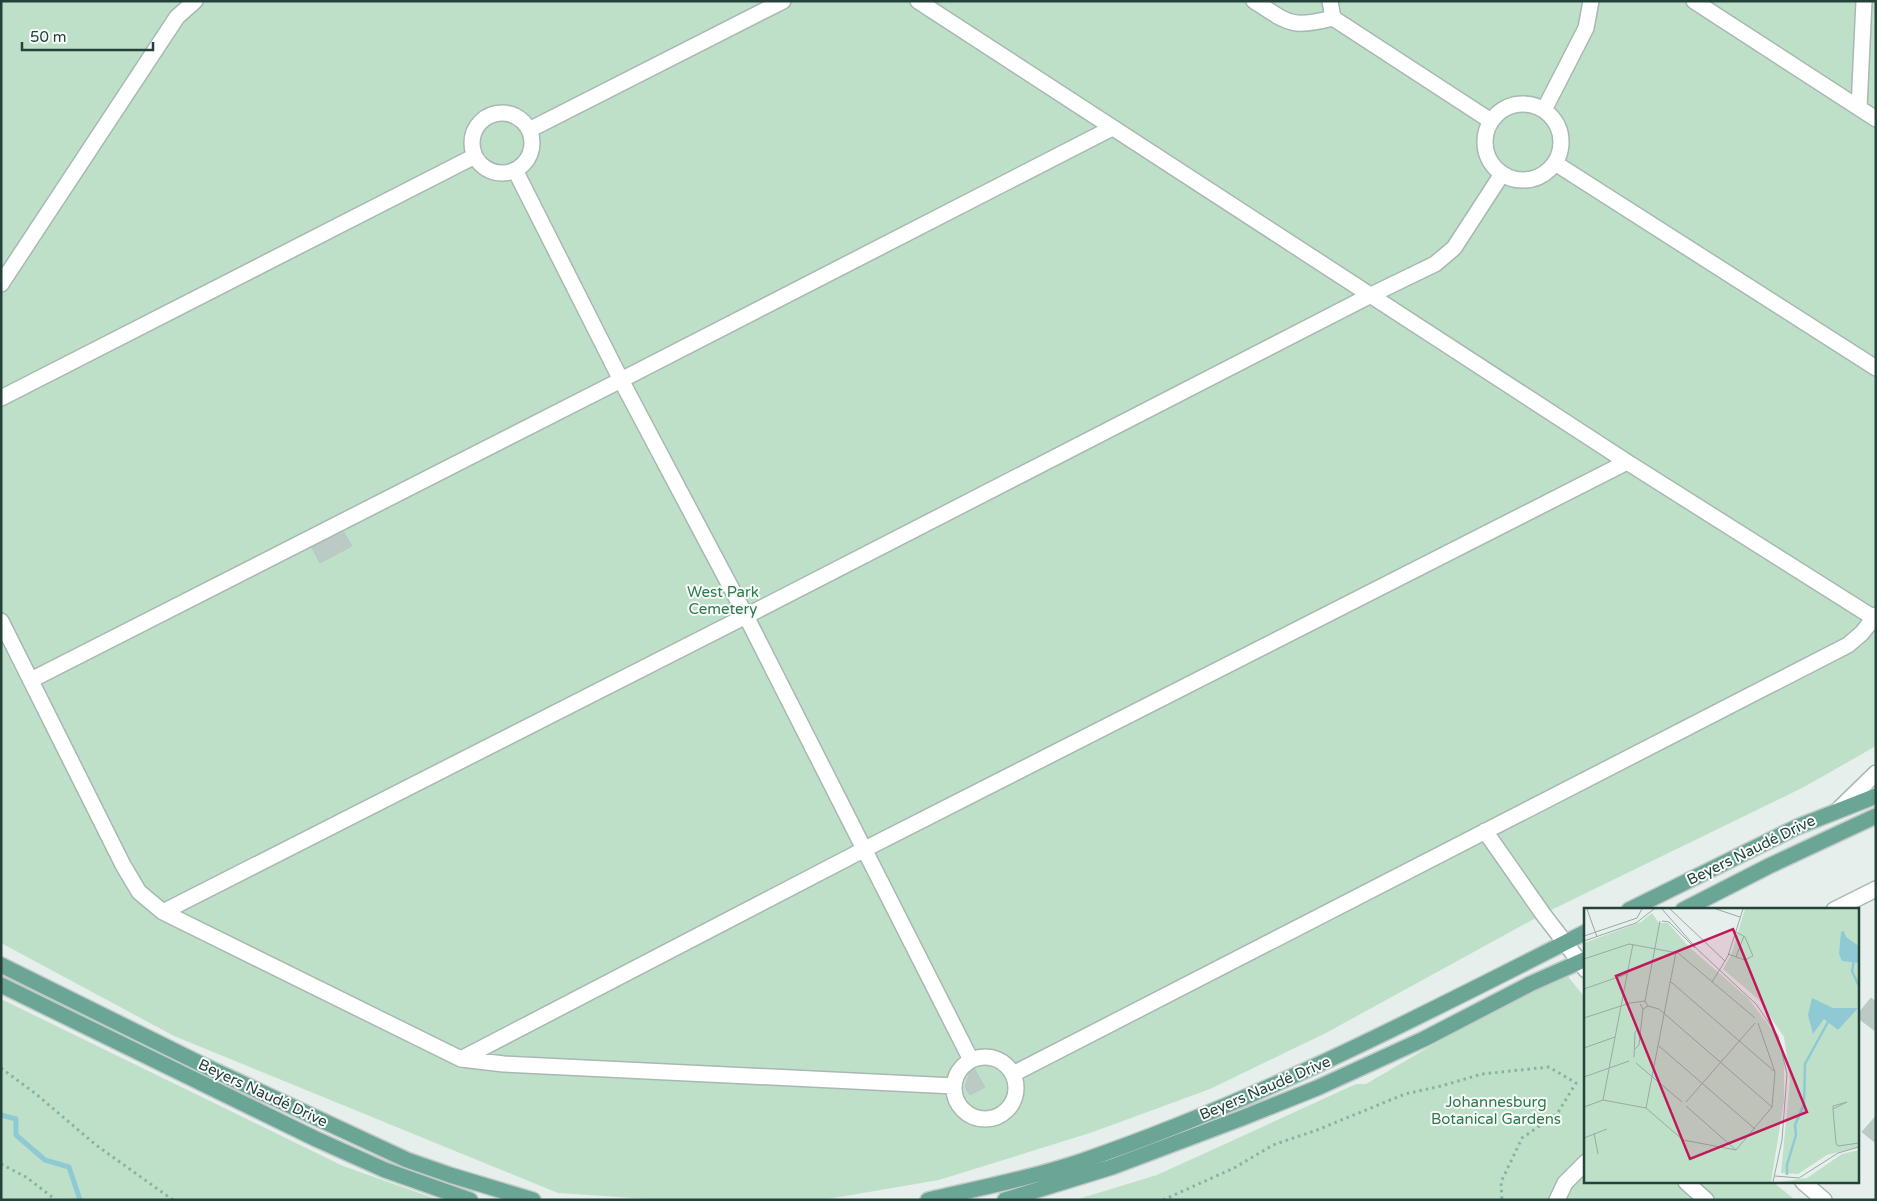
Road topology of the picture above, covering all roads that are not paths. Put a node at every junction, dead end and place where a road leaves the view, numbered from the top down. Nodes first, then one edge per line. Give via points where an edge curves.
1 (195, 1) edge
2 (783, 1) edge
3 (918, 1) edge
4 (1254, 1) edge
5 (1330, 1) edge
6 (1591, 1) edge
7 (1694, 1) edge
8 (1864, 1) edge
9 (1333, 18) junction
10 (1858, 108) junction
11 (1544, 110) junction
12 (1876, 119) edge
13 (1492, 121) junction
14 (1112, 128) junction
15 (529, 130) junction
16 (475, 156) junction
17 (1555, 163) junction
18 (515, 170) junction
19 (1502, 174) junction
20 (1, 284) edge
21 (1371, 295) junction
22 (1876, 368) edge
23 (621, 380) junction
24 (1, 398) edge
25 (1627, 462) junction
26 (746, 616) junction
27 (1875, 616) edge
28 (1, 620) edge
29 (31, 680) junction
30 (1876, 773) edge
31 (1876, 796) edge
32 (1838, 810) junction
33 (1876, 816) edge
34 (1485, 831) junction
35 (865, 849) junction
36 (1876, 889) edge
37 (1633, 908) edge
38 (1687, 908) edge
39 (1838, 908) edge
40 (162, 912) junction
41 (1584, 933) edge
42 (1564, 943) junction
43 (1584, 964) edge
44 (1, 965) edge
45 (1, 985) edge
46 (461, 1059) junction
47 (971, 1060) junction
48 (1014, 1074) junction
49 (954, 1086) junction
50 (1584, 1164) edge
51 (1688, 1184) edge
52 (1805, 1184) edge
53 (470, 1200) edge
54 (533, 1200) edge
55 (928, 1200) edge
56 (1005, 1200) edge
57 (1557, 1200) edge
58 (1706, 1200) edge
59 (1824, 1200) edge

1 - 20 street via 177,17
2 - 15 street
3 - 14 street
4 - 9 street via 1293,24
5 - 9 street
6 - 11 street via 1586,28
7 - 10 street
8 - 10 street
9 - 13 street
10 - 12 street
11 - 13 street via 1516,104 1498,113
11 - 17 street via 1558,125 1561,134 1560,154
13 - 19 street via 1487,130 1486,150 1494,168
14 - 21 street
14 - 23 street
15 - 16 street via 512,114 489,116 482,120 474,134
15 - 18 street via 530,152 527,160
16 - 18 street via 492,172
16 - 24 street
17 - 19 street via 1540,177 1531,180 1521,181
17 - 22 street
18 - 23 street
19 - 21 street via 1454,248 1435,264
21 - 25 street
21 - 26 street
23 - 26 street
23 - 29 street
25 - 27 street
25 - 35 street
26 - 35 street
26 - 40 street
27 - 34 street via 1862,634 1848,645
28 - 29 street
29 - 40 street via 123,865 139,892
30 - 32 street
31 - 32 main road, Beyers Naudé Drive
32 - 37 main road, Beyers Naudé Drive via 1790,830
33 - 38 main road, Beyers Naudé Drive
34 - 42 street
34 - 48 street
35 - 46 street
35 - 47 street
36 - 39 street
40 - 46 street
41 - 42 main road, Beyers Naudé Drive
42 - 43 street
42 - 55 main road, Beyers Naudé Drive via 1361,1046 1204,1114 1064,1167
43 - 56 main road, Beyers Naudé Drive via 1530,984 1416,1043 1317,1088 1112,1167
44 - 54 main road, Beyers Naudé Drive via 207,1067 407,1160
45 - 53 main road, Beyers Naudé Drive via 316,1139 385,1170
46 - 49 street via 504,1064
47 - 48 street via 995,1058
47 - 49 street via 959,1071
48 - 49 street via 1015,1098 1006,1112 991,1119 975,1118 962,1109 954,1094
50 - 57 street via 1566,1183
51 - 58 street
52 - 59 street

